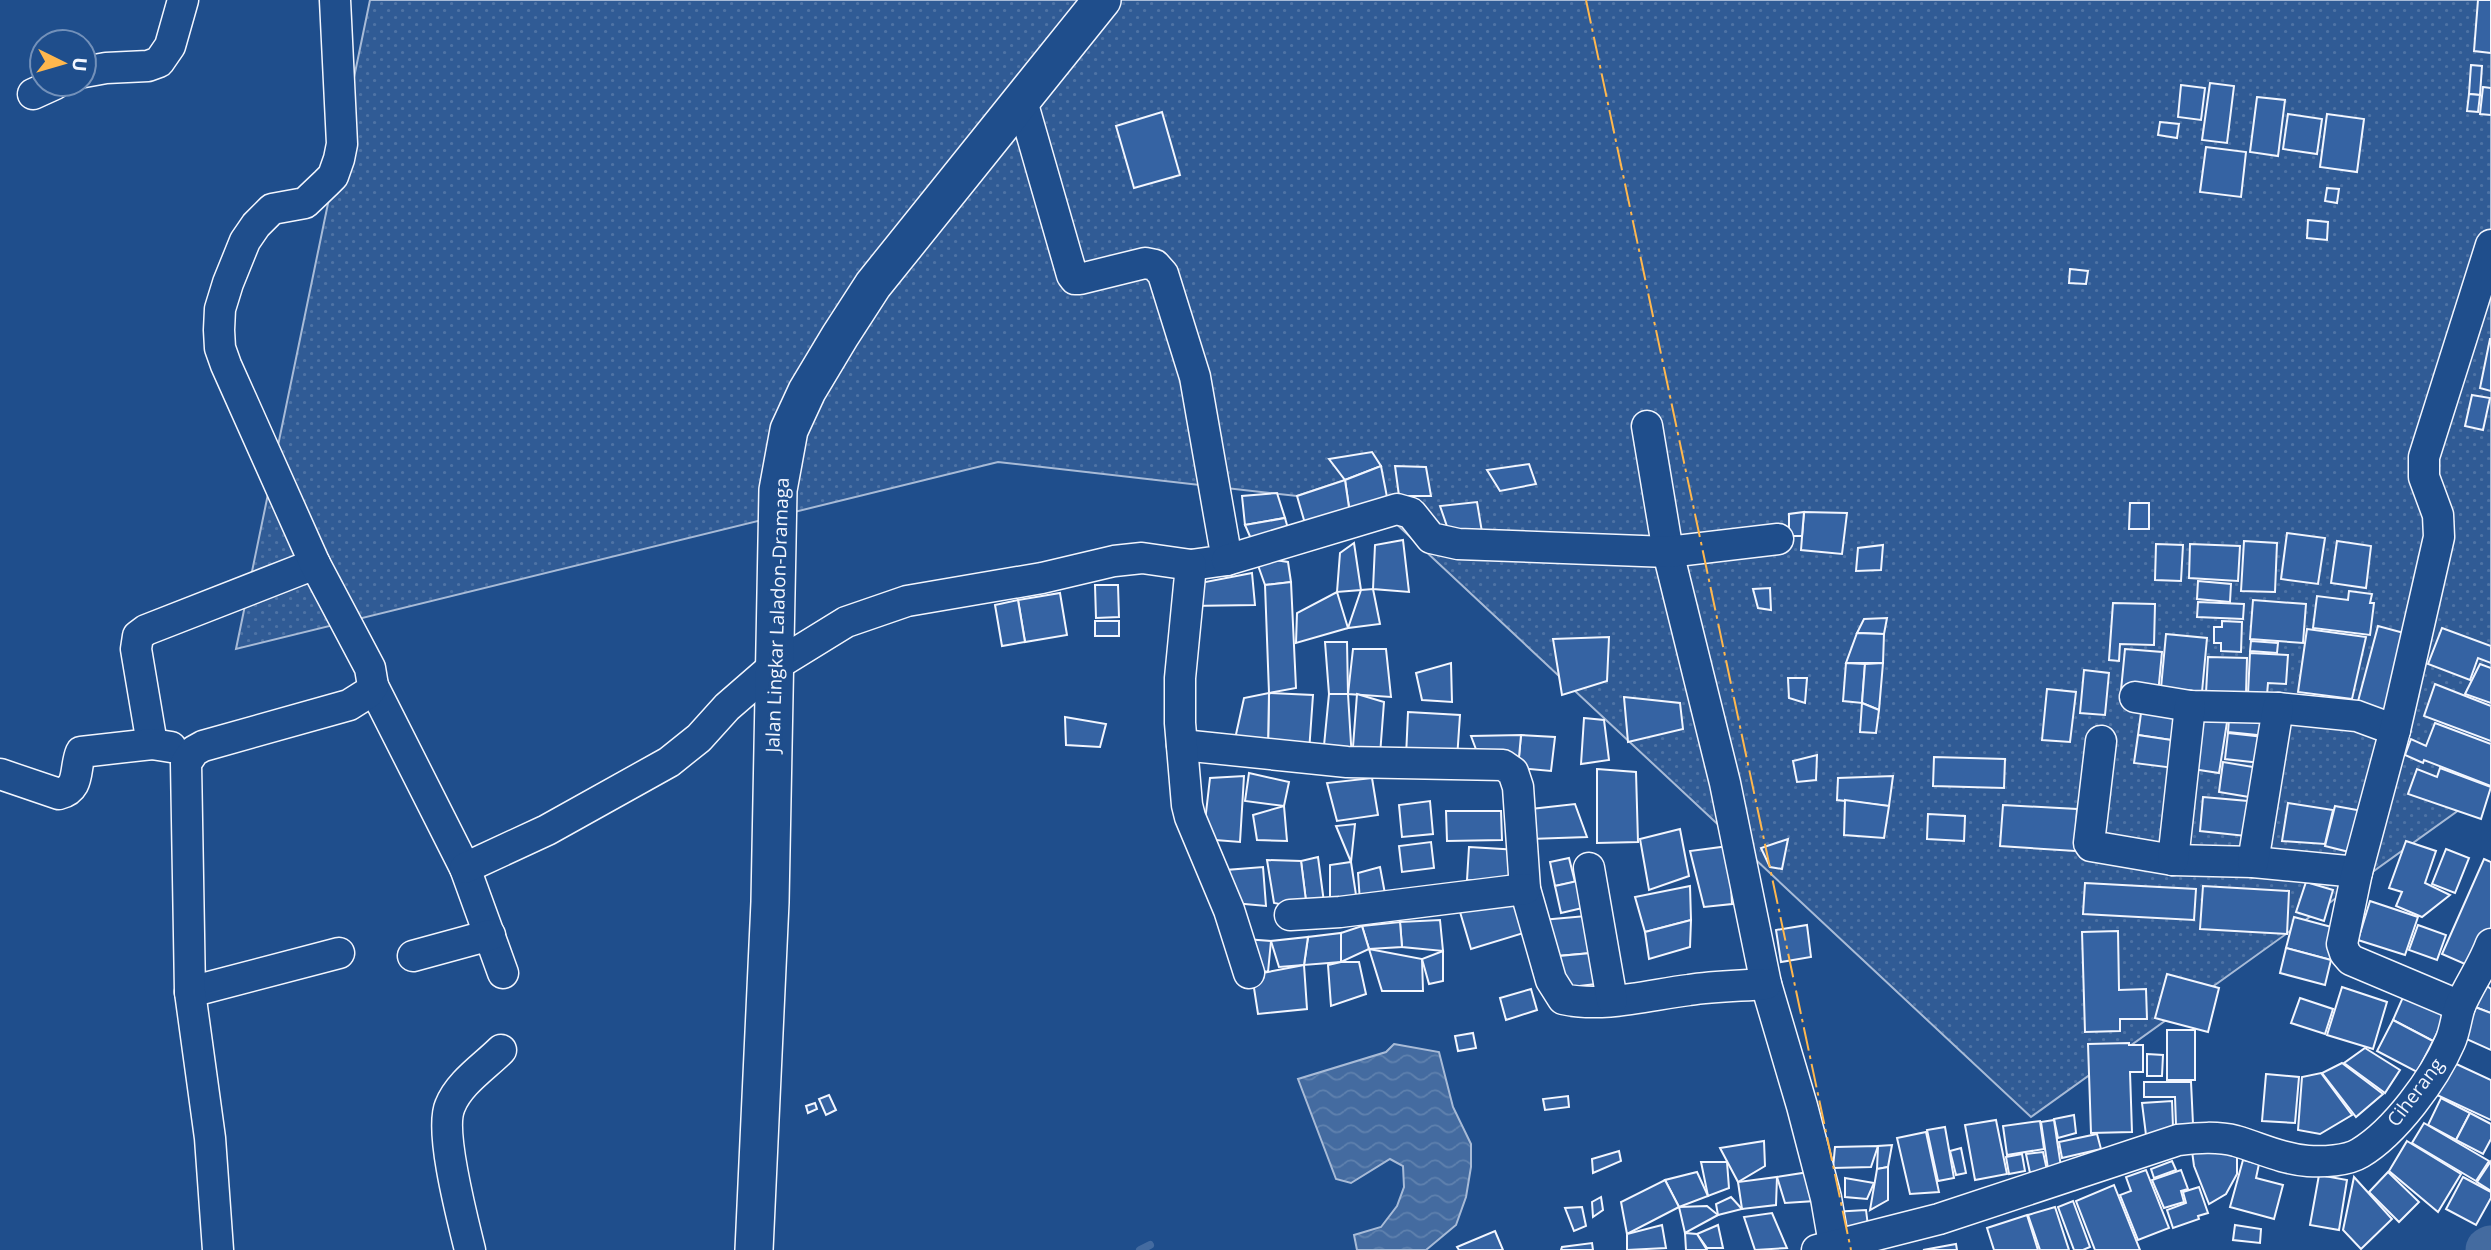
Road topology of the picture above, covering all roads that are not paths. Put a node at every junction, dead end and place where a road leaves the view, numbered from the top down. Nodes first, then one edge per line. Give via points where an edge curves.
1 (183, 0) edge
2 (335, 0) edge
3 (1102, 0) edge
4 (98, 69) edge
5 (1022, 101) junction
6 (2491, 245) edge
7 (1647, 426) dead end
8 (1778, 539) dead end
9 (1668, 552) junction
10 (1227, 560) junction
11 (315, 564) junction
12 (1191, 565) junction
13 (773, 667) junction
14 (373, 686) junction
15 (2135, 697) dead end
16 (2190, 706) junction
17 (2278, 708) junction
18 (2395, 730) junction
19 (2101, 741) dead end
20 (152, 744) junction
21 (1182, 745) junction
22 (194, 751) junction
23 (0, 774) edge
24 (2173, 860) junction
25 (2253, 862) junction
26 (465, 868) junction
27 (1589, 868) dead end
28 (2357, 872) junction
29 (1524, 889) junction
30 (1290, 915) dead end
31 (489, 935) junction
32 (2491, 944) edge
33 (339, 953) dead end
34 (413, 956) dead end
35 (503, 973) dead end
36 (1249, 973) dead end
37 (1766, 984) junction
38 (190, 992) junction
39 (1612, 1000) junction
40 (2460, 1006) junction
41 (500, 1049) dead end
42 (1881, 1241) edge
43 (1825, 1247) edge
44 (212, 1250) edge
45 (470, 1250) edge
46 (754, 1250) edge

1 - 4 street via 170,46 159,62
2 - 11 street via 339,159 333,176 305,203 272,209 256,225 228,283 219,330 226,365
3 - 5 main road, Jalan Lingkar Laladon-Dramaga
5 - 10 street via 1075,279 1144,263 1155,265 1163,274 1195,377
5 - 13 main road, Jalan Lingkar Laladon-Dramaga via 873,285 813,380 789,430 779,490
6 - 18 street via 2424,457 2424,477 2438,515 2438,537
7 - 9 street
8 - 9 street
9 - 10 street via 1448,543 1431,538 1411,513 1397,509
9 - 37 street via 1725,783
10 - 12 street
11 - 14 street via 370,668
11 - 20 street via 138,636 136,649
12 - 13 street via 1156,558 1129,559 907,601 846,622
12 - 21 street via 1180,678
13 - 26 street via 669,762 547,830
13 - 46 main road, Jalan Lingkar Laladon-Dramaga via 770,902
14 - 22 street via 349,705 217,740
14 - 26 street
15 - 16 street
16 - 17 street
16 - 24 street
17 - 18 street via 2357,716
17 - 25 street
18 - 28 street
19 - 24 street via 2089,844
20 - 22 street
20 - 23 street via 81,752 76,780 68,792 59,794
21 - 29 street via 1334,761 1509,768 1518,787
21 - 36 street via 1190,817 1230,910
22 - 38 street via 185,770
24 - 25 street
25 - 28 street
26 - 31 street
27 - 39 street
28 - 40 street via 2343,935 2345,953 2359,964
29 - 30 street
29 - 39 street via 1556,991 1572,1001
31 - 34 street
31 - 35 street
32 - 40 street, Ciherang
33 - 38 street
37 - 39 street
37 - 43 street via 1826,1198
38 - 44 street via 210,1138
40 - 42 street, Ciherang via 2451,1040 2425,1085 2394,1124 2359,1154 2306,1161 2234,1141 2178,1140
41 - 45 street via 459,1089 447,1118
42 - 43 street

